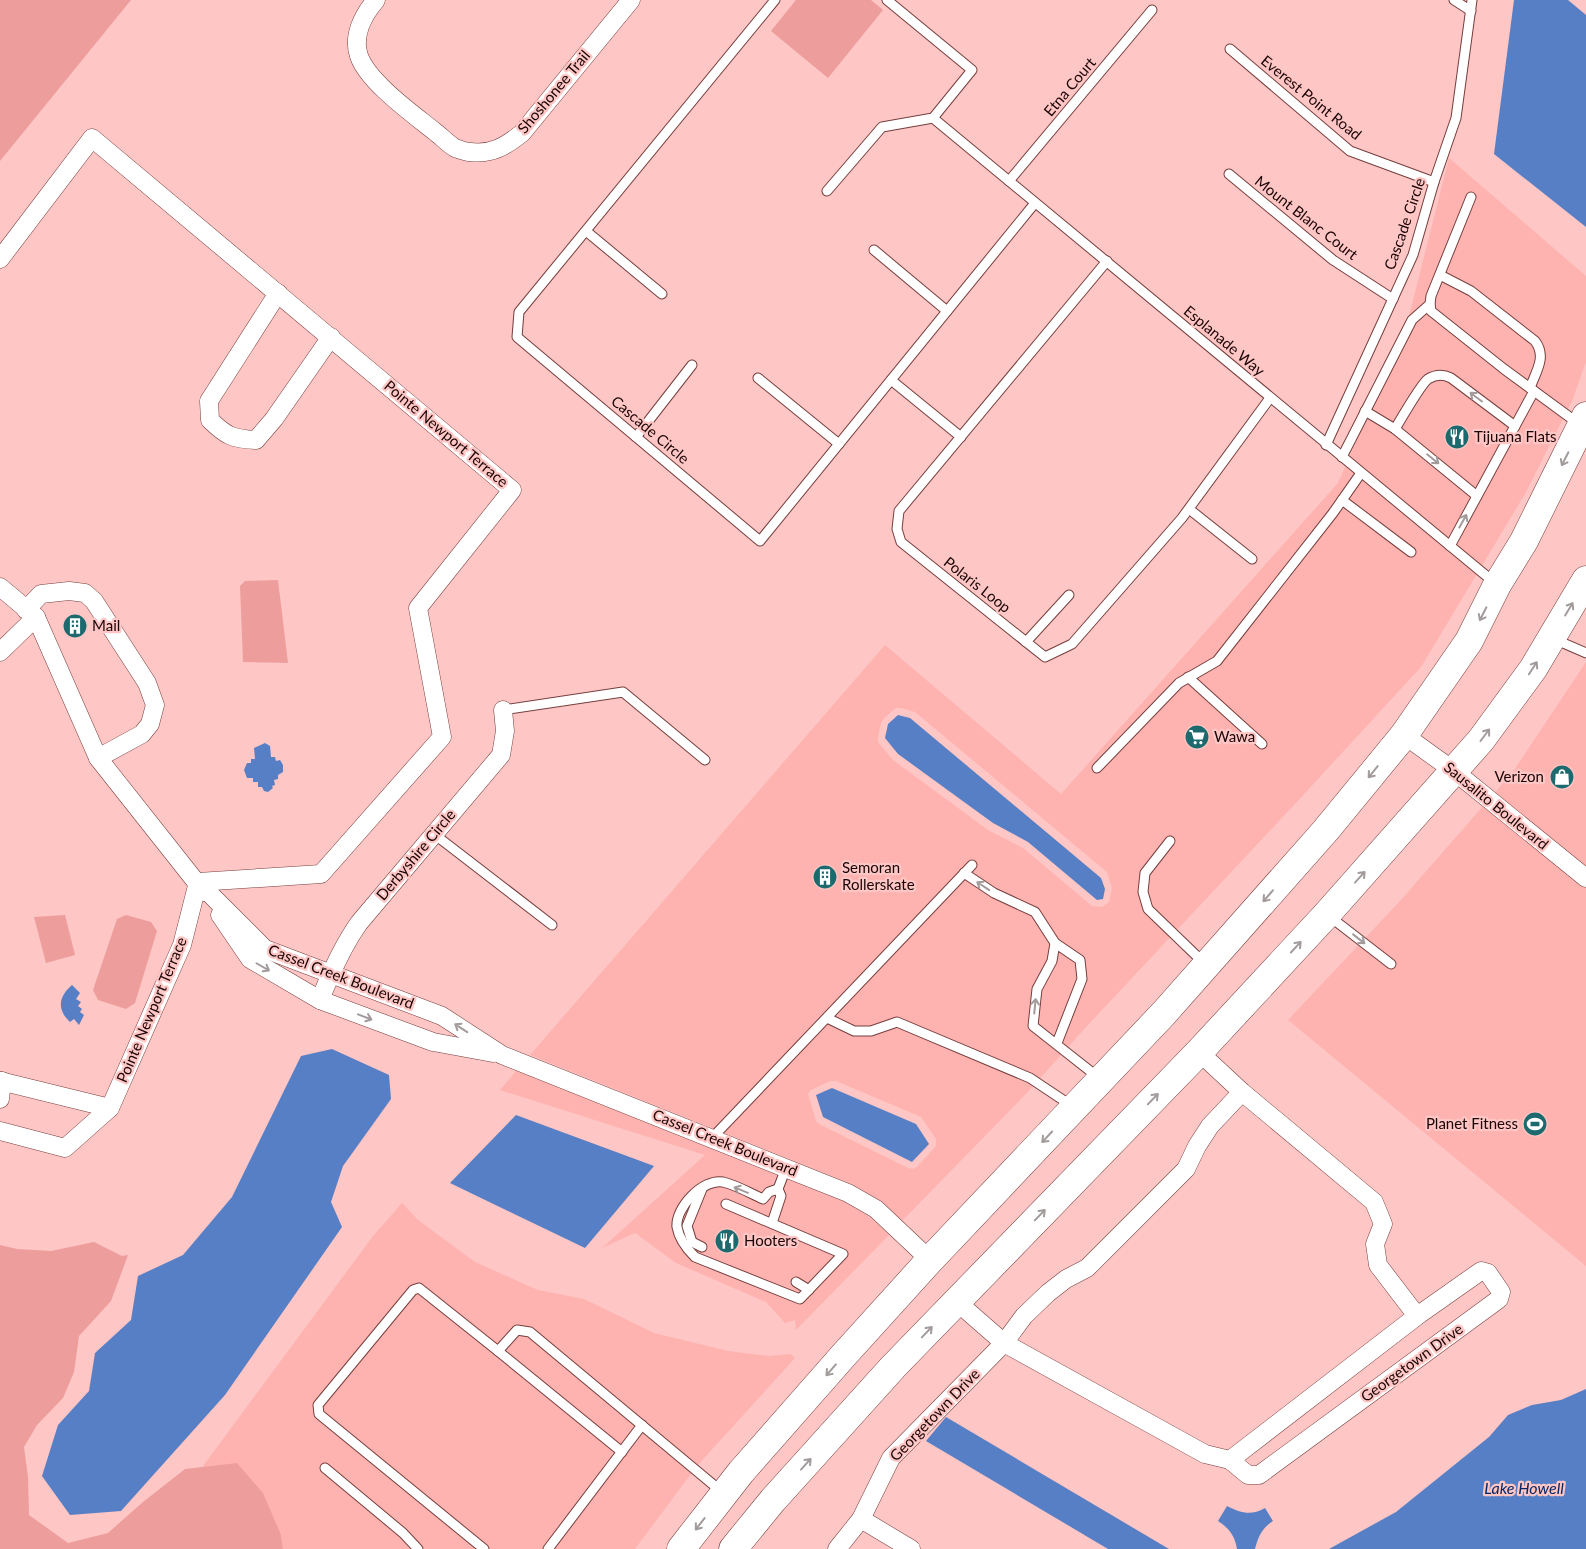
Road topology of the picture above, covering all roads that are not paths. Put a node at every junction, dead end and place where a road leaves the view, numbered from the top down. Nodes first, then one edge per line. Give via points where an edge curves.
1 (376, 0) edge
2 (631, 0) edge
3 (775, 0) edge
4 (888, 0) edge
5 (1454, 0) edge
6 (1472, 0) edge
7 (1152, 10) dead end
8 (1471, 11) junction
9 (1230, 50) dead end
10 (933, 118) junction
11 (1229, 174) dead end
12 (1009, 181) junction
13 (1434, 182) junction
14 (827, 191) dead end
15 (1471, 197) dead end
16 (1035, 203) junction
17 (586, 231) junction
18 (874, 250) dead end
19 (0, 259) edge
20 (1107, 261) junction
21 (1440, 275) junction
22 (278, 293) junction
23 (662, 294) dead end
24 (1393, 298) junction
25 (1430, 304) junction
26 (947, 310) junction
27 (331, 337) junction
28 (692, 366) dead end
29 (758, 378) dead end
30 (891, 380) junction
31 (1532, 390) junction
32 (1270, 398) junction
33 (1365, 411) junction
34 (1585, 424) edge
35 (1515, 426) junction
36 (1395, 428) junction
37 (636, 437) junction
38 (961, 437) junction
39 (839, 444) junction
40 (1326, 445) junction
41 (1342, 457) junction
42 (1361, 473) junction
43 (1477, 496) junction
44 (1342, 500) junction
45 (1189, 509) junction
46 (1450, 546) junction
47 (1411, 552) dead end
48 (1252, 559) dead end
49 (1586, 580) edge
50 (1497, 585) junction
51 (0, 587) edge
52 (1070, 595) dead end
53 (31, 613) junction
54 (1551, 638) junction
55 (1026, 642) junction
56 (0, 652) edge
57 (1586, 653) edge
58 (1188, 678) junction
59 (503, 710) joint
60 (1404, 735) junction
61 (1262, 744) dead end
62 (98, 758) junction
63 (705, 760) dead end
64 (1097, 768) dead end
65 (1454, 771) junction
66 (434, 834) junction
67 (1170, 841) dead end
68 (972, 865) dead end
69 (964, 873) junction
70 (1586, 878) edge
71 (198, 882) junction
72 (1327, 914) junction
73 (552, 925) dead end
74 (1055, 943) junction
75 (1391, 964) dead end
76 (1206, 965) junction
77 (330, 974) junction
78 (320, 1000) junction
79 (827, 1018) junction
80 (1057, 1043) junction
81 (1199, 1052) junction
82 (502, 1055) junction
83 (1101, 1079) junction
84 (1, 1081) edge
85 (1242, 1092) junction
86 (0, 1099) edge
87 (110, 1108) junction
88 (1074, 1108) junction
89 (0, 1131) edge
90 (712, 1138) junction
91 (786, 1168) junction
92 (702, 1188) junction
93 (778, 1189) junction
94 (726, 1204) dead end
95 (772, 1223) junction
96 (702, 1247) dead end
97 (930, 1260) junction
98 (796, 1282) dead end
99 (809, 1290) junction
100 (956, 1301) junction
101 (1417, 1316) junction
102 (1004, 1343) junction
103 (498, 1351) junction
104 (642, 1425) junction
105 (622, 1452) junction
106 (1230, 1460) junction
107 (325, 1468) dead end
108 (724, 1493) junction
109 (861, 1519) junction
110 (418, 1549) edge
111 (484, 1549) edge
112 (548, 1549) edge
113 (681, 1549) edge
114 (734, 1549) edge
115 (837, 1549) edge
116 (911, 1549) edge

1 - 2 street, Shoshonee Trail via 360,25 357,40 359,56 368,72 454,147 470,152 491,152 522,133
3 - 17 lane, Cascade Circle
4 - 10 lane via 972,70
5 - 8 lane
6 - 8 lane, Cascade Circle
7 - 12 lane, Etna Court
8 - 13 lane, Cascade Circle via 1456,118
9 - 13 lane, Everest Point Road via 1350,151
10 - 12 lane, Esplanade Way
10 - 14 lane via 882,127
11 - 24 lane, Mount Blanc Court via 1333,260
12 - 16 lane, Esplanade Way
13 - 24 lane, Cascade Circle via 1413,255
15 - 21 lane
16 - 20 lane, Esplanade Way
16 - 26 lane, Cascade Circle
17 - 23 lane
17 - 37 lane, Cascade Circle via 519,312 517,337
18 - 26 lane
19 - 22 street, Pointe Newport Terrace via 92,138
20 - 32 lane, Esplanade Way
20 - 38 lane, Polaris Loop
21 - 25 lane
21 - 31 lane via 1472,291 1541,348 1542,356
22 - 27 street, Pointe Newport Terrace
22 - 27 street via 209,401 210,420 220,430 237,439 256,440
24 - 40 lane, Cascade Circle
25 - 31 lane via 1431,311
25 - 33 lane via 1412,320
26 - 30 lane, Cascade Circle
27 - 71 street, Pointe Newport Terrace via 512,490 418,608 442,736 321,874
28 - 37 lane
29 - 39 lane
30 - 38 lane
30 - 39 lane, Cascade Circle
31 - 34 lane
31 - 35 lane
32 - 40 lane, Esplanade Way
32 - 45 lane, Polaris Loop
33 - 36 lane
33 - 41 lane
34 -> 50 main road via 1524,541
35 -> 36 lane via 1444,375 1427,380
35 - 43 lane
36 -> 43 lane
37 - 39 lane, Cascade Circle via 760,540
38 - 55 lane, Polaris Loop via 899,511 896,529 901,542
40 - 41 lane, Esplanade Way
41 - 42 lane, Esplanade Way
42 - 44 lane
42 - 46 lane, Esplanade Way
46 -> 43 lane
44 - 47 lane
44 - 58 lane via 1217,661
45 - 48 lane
45 - 55 lane, Polaris Loop via 1072,644 1045,657
46 - 50 lane, Esplanade Way
54 -> 49 main road
50 -> 60 main road via 1469,641
51 - 53 street
52 - 55 lane
53 - 56 street
53 - 62 street
53 - 62 street via 41,594 84,593 94,601 148,683 155,705 150,724 142,734
54 - 57 lane
65 -> 54 main road via 1533,669
58 - 61 lane
58 - 64 lane via 1179,683
59 - 63 lane via 623,692
59 - 66 street, Derbyshire Circle via 505,731 500,755
60 - 65 street, Sausalito Boulevard
60 -> 76 main road via 1326,830
62 - 71 street
65 - 70 street, Sausalito Boulevard
72 -> 65 main road
66 - 73 lane
66 - 77 street, Derbyshire Circle via 359,922
67 - 76 lane via 1145,873 1143,892 1148,910
68 - 69 lane
74 -> 69 lane via 1035,912 994,893
69 - 79 lane
71 - 77 street, Cassel Creek Boulevard via 265,949
71 -> 78 street, Cassel Creek Boulevard via 250,959
71 - 87 street, Pointe Newport Terrace via 182,945
72 -> 75 lane
81 -> 72 main road
80 -> 74 lane via 1033,1026 1037,989 1052,961
74 - 80 lane via 1080,960 1082,979
76 - 83 main road
77 - 78 street, Derbyshire Circle
82 -> 77 street, Cassel Creek Boulevard via 442,1016
78 -> 82 street, Cassel Creek Boulevard via 433,1042
79 - 88 lane via 854,1031 871,1032 896,1022 1030,1078
79 - 90 lane
80 - 83 lane
81 - 85 street
100 -> 81 main road
82 - 90 street, Cassel Creek Boulevard
83 - 88 main road
84 - 86 street
84 - 87 street
85 - 101 street via 1374,1202 1384,1224 1375,1244 1378,1265
85 - 102 street, Georgetown Drive via 1210,1126 1186,1169 1087,1268 1048,1293 1024,1316
87 - 89 street, Pointe Newport Terrace via 65,1148
88 -> 97 main road
90 - 91 street, Cassel Creek Boulevard
91 - 93 lane
91 - 97 street, Cassel Creek Boulevard via 848,1193 876,1209
93 -> 92 lane via 763,1199 722,1182
92 - 96 lane via 687,1226 692,1242
92 - 99 lane via 688,1199 679,1213 677,1228 684,1245 695,1257 800,1298
93 - 95 lane via 781,1196
94 - 95 lane
95 - 99 lane via 843,1254
97 -> 108 main road
98 - 99 lane
100 - 102 street, Georgetown Drive
114 -> 100 main road via 773,1500
101 - 106 street, Georgetown Drive
101 - 106 street, Georgetown Drive via 1481,1271 1488,1273 1501,1292 1499,1299 1259,1475 1248,1475
102 - 106 street, Georgetown Drive via 1205,1454
102 - 109 street, Georgetown Drive via 891,1458
103 - 104 lane via 517,1330 530,1332
103 - 105 lane
103 - 111 lane via 419,1288 413,1290 318,1405 319,1414
104 - 105 lane
104 - 108 lane
105 - 112 lane
107 - 110 lane
108 -> 113 main road
109 - 115 street, Georgetown Drive
109 - 116 street

